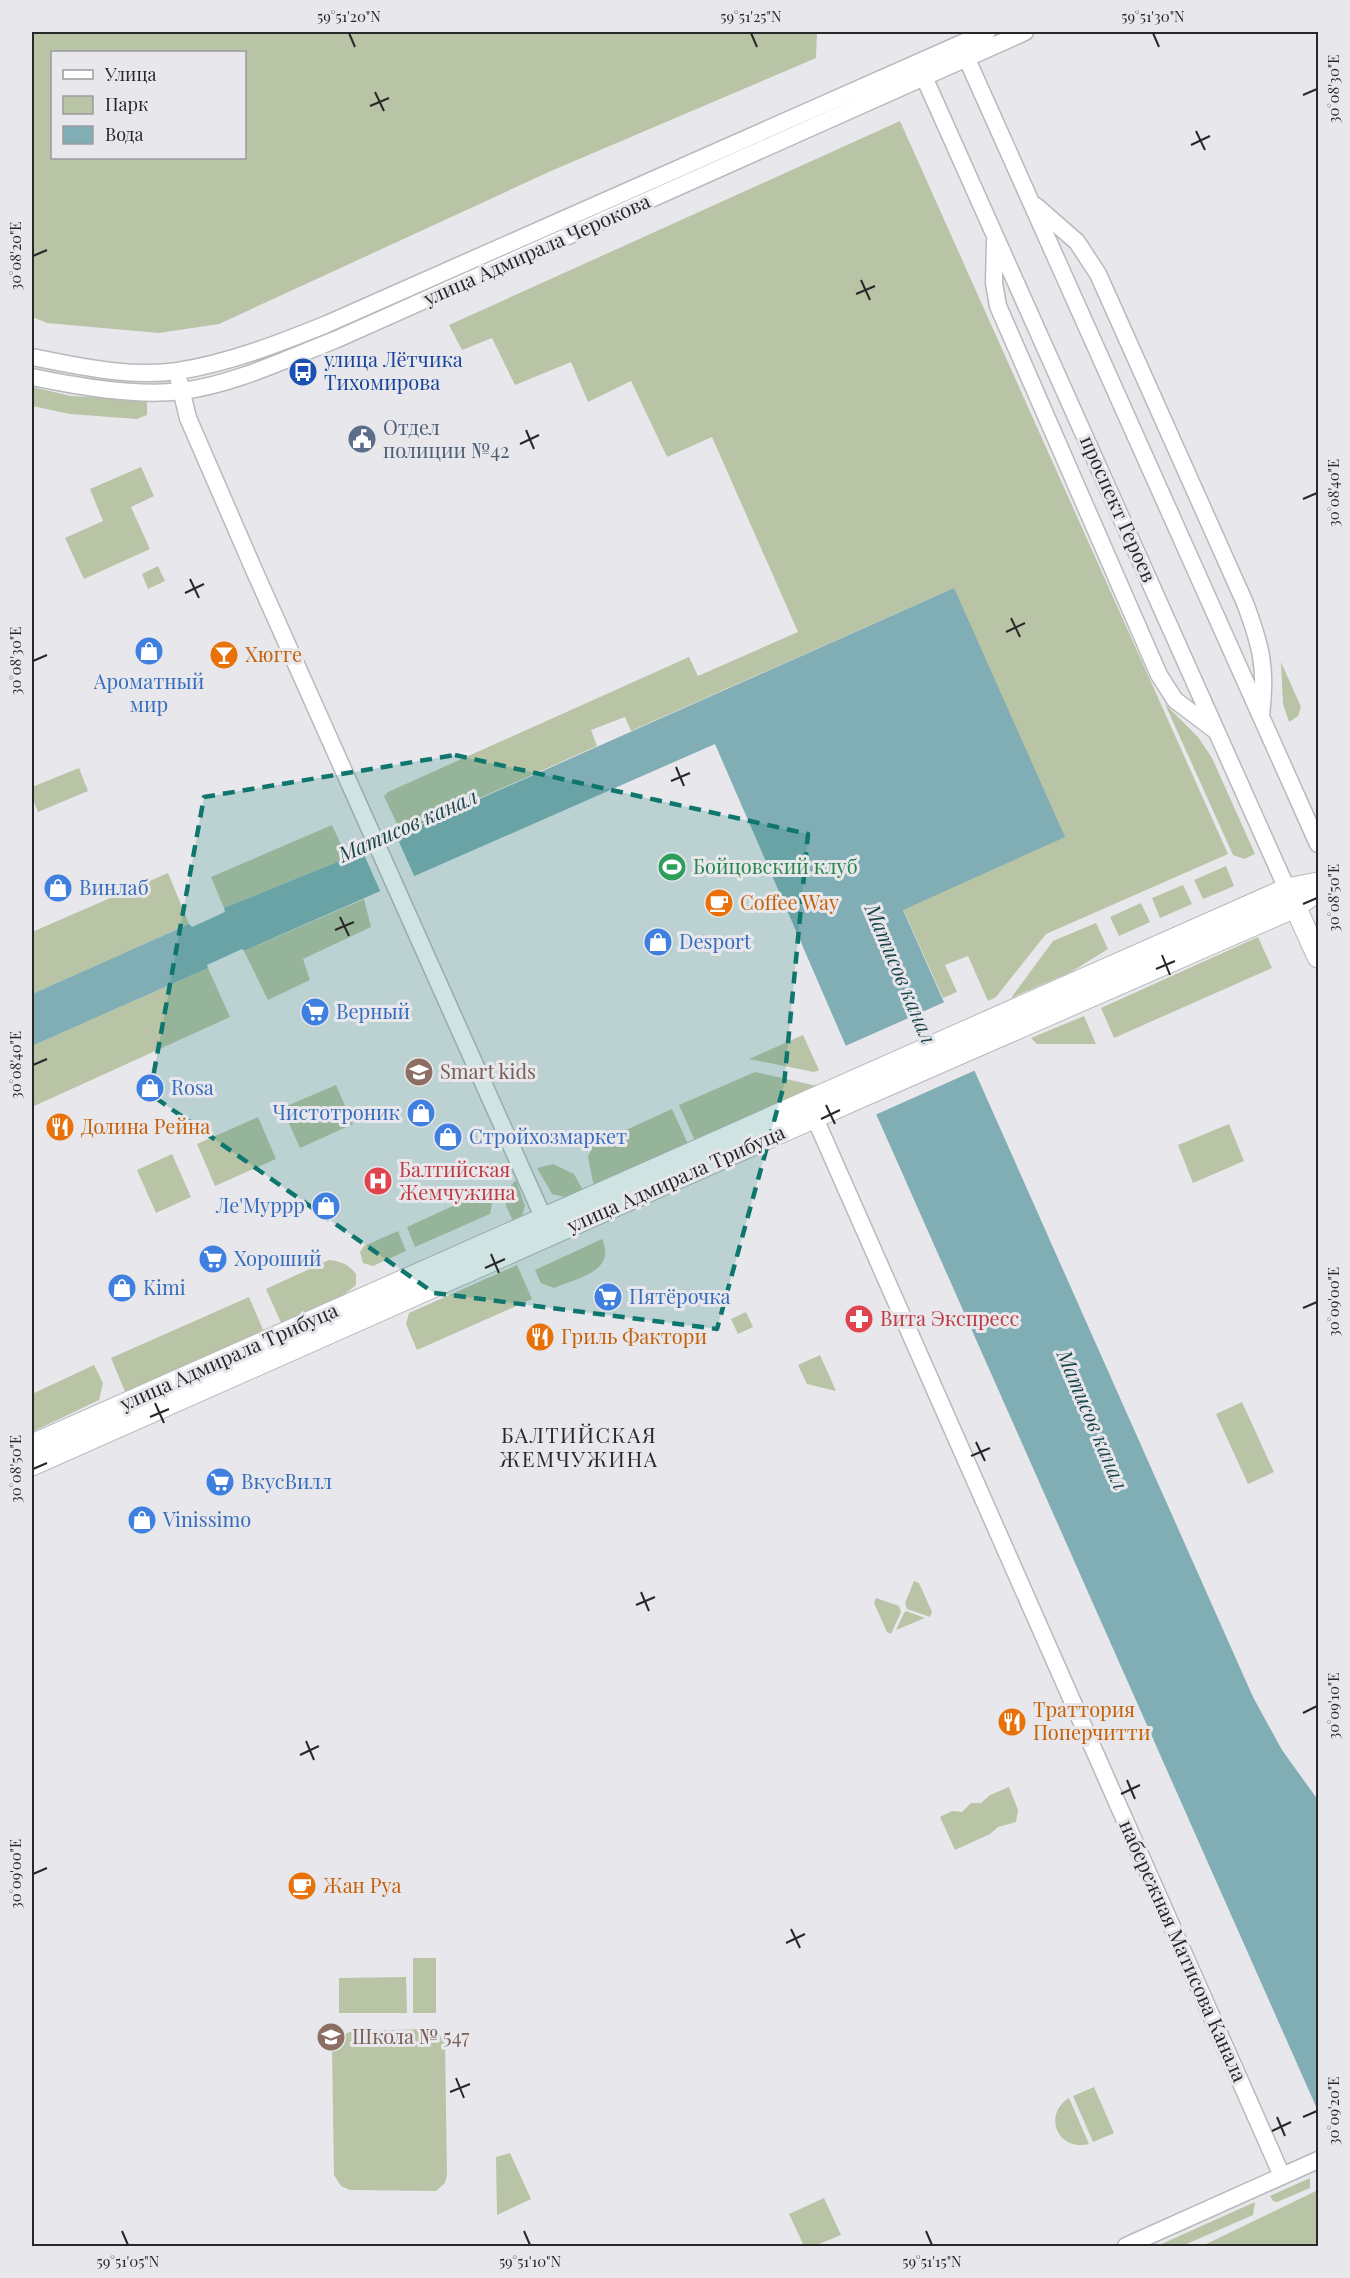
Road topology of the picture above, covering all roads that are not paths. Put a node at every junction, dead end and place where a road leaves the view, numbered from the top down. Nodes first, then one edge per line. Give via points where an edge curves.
1 (987, 32) edge
2 (1025, 32) edge
3 (963, 51) junction
4 (921, 69) junction
5 (1031, 202) junction
6 (995, 236) junction
7 (32, 357) edge
8 (177, 371) junction
9 (32, 377) edge
10 (182, 391) junction
11 (1261, 716) junction
12 (1218, 733) junction
13 (1318, 844) edge
14 (1318, 883) edge
15 (1318, 891) edge
16 (1291, 898) junction
17 (1318, 957) edge
18 (811, 1109) junction
19 (547, 1226) junction
20 (32, 1445) edge
21 (32, 1465) edge
22 (1318, 2160) edge
23 (1282, 2176) junction
24 (1126, 2247) edge

1 - 3 street, улица Адмирала Черокова
2 - 3 street, улица Адмирала Черокова
3 - 4 street, улица Адмирала Черокова
3 - 5 street
4 - 6 street, проспект Героев
4 - 8 street, улица Адмирала Черокова via 309,331 253,352
4 - 10 street, улица Адмирала Черокова via 335,340 251,372
5 - 11 street
5 - 11 street via 1077,242 1098,274 1261,646 1265,683
6 - 12 street, проспект Героев
6 - 12 street via 994,283 998,306 1159,675 1175,700
7 - 8 street, улица Адмирала Черокова via 90,368
8 - 10 street
9 - 10 street, улица Адмирала Черокова via 89,388
10 - 19 street via 188,418
11 - 13 street
12 - 16 street, проспект Героев
14 - 16 street, улица Адмирала Трибуца
15 - 16 street, улица Адмирала Трибуца
16 - 17 street, проспект Героев
16 - 18 street, улица Адмирала Трибуца
18 - 19 street, улица Адмирала Трибуца
18 - 23 street, набережная Матисова Канала
19 - 20 street, улица Адмирала Трибуца
19 - 21 street, улица Адмирала Трибуца
22 - 23 street
23 - 24 street

